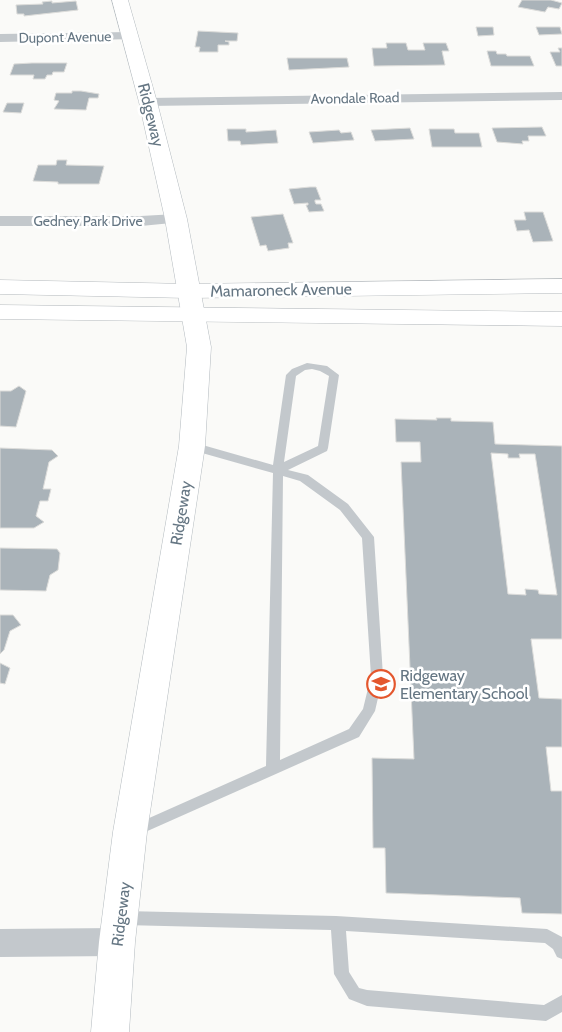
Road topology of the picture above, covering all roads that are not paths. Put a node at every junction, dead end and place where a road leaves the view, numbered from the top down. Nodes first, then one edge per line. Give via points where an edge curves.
1 (120, 0) edge
2 (130, 36) junction
3 (0, 38) edge
4 (562, 96) edge
5 (148, 102) junction
6 (176, 219) junction
7 (0, 221) edge
8 (562, 286) edge
9 (0, 287) edge
10 (189, 291) junction
11 (0, 312) edge
12 (194, 315) junction
13 (562, 319) edge
14 (192, 446) junction
15 (278, 470) junction
16 (273, 769) junction
17 (130, 832) junction
18 (338, 923) junction
19 (118, 930) junction
20 (0, 943) edge
21 (562, 952) edge
22 (562, 1003) edge
23 (110, 1032) edge

1 - 2 street, Ridgeway
2 - 3 street, Dupont Avenue
2 - 5 street, Ridgeway
4 - 5 street, Avondale Road
5 - 6 street, Ridgeway
6 - 7 street, Gedney Park Drive
6 - 10 street, Ridgeway
8 - 10 street, Mamaroneck Avenue
9 - 10 street, Mamaroneck Avenue
10 - 12 street, Ridgeway
11 - 12 street, Mamaroneck Avenue
12 - 13 street, Mamaroneck Avenue
12 - 14 street, Ridgeway via 199,347
14 - 15 lane
14 - 17 street, Ridgeway
15 - 15 lane via 290,375 306,366 324,367 334,375 323,448
15 - 16 lane
15 - 16 lane via 304,478 344,507 368,536 377,676 369,711 354,733
16 - 17 lane
17 - 19 street, Ridgeway
18 - 19 lane via 236,918
18 - 21 lane via 547,936 559,944
18 - 22 lane via 342,974 354,994 367,998 546,1014
19 - 20 street
19 - 23 street, Ridgeway

